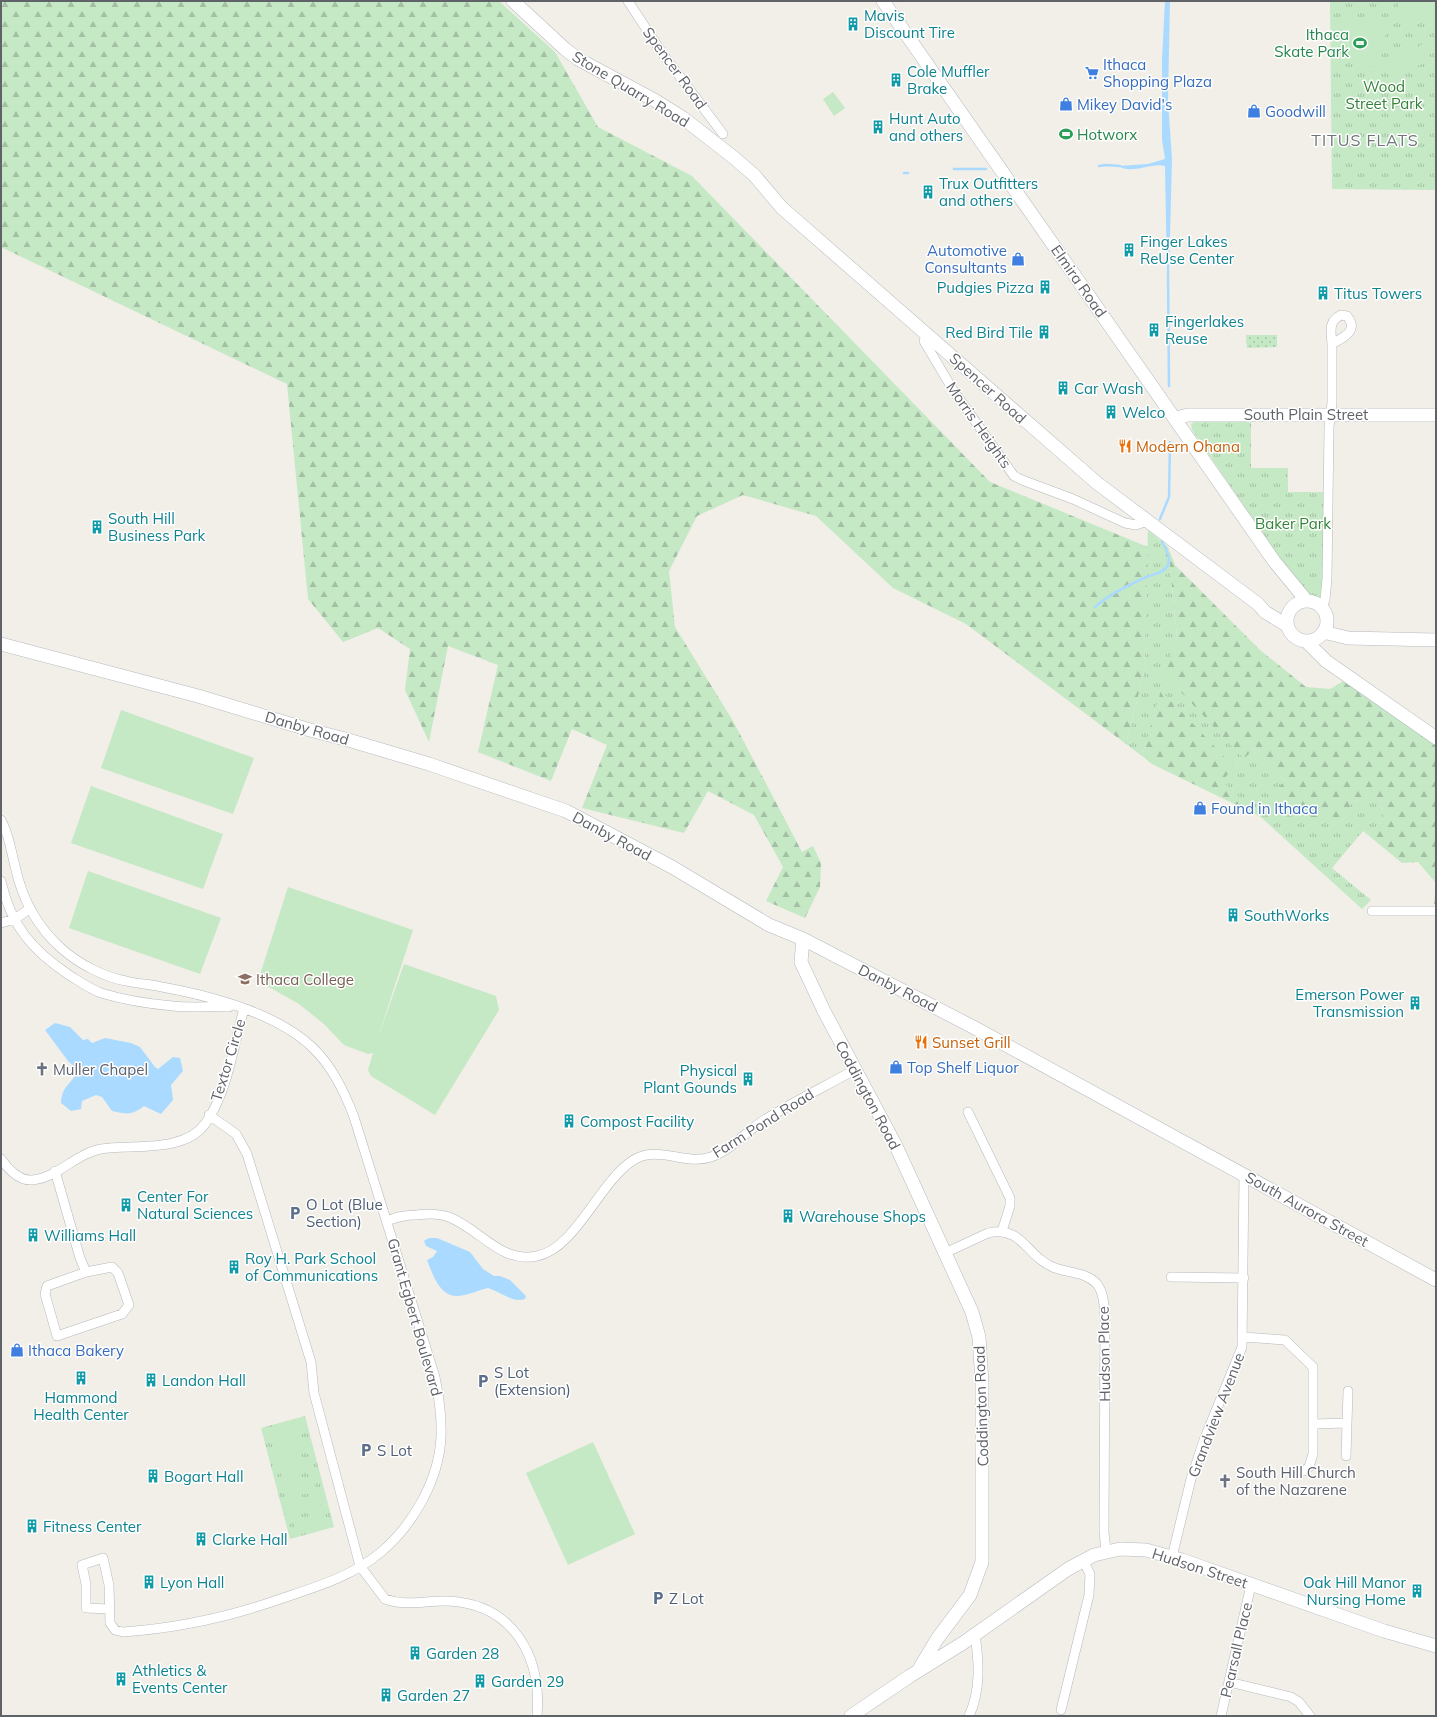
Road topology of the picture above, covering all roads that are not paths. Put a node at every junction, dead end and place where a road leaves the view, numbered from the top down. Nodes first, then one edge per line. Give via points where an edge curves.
1 (513, 1) edge
2 (628, 1) edge
3 (883, 1) edge
4 (723, 134) dead end
5 (733, 156) joint
6 (926, 333) junction
7 (1332, 344) dead end
8 (1331, 414) junction
9 (1436, 415) edge
10 (1176, 418) junction
11 (1146, 521) junction
12 (1274, 561) junction
13 (1306, 600) junction
14 (1258, 604) junction
15 (1322, 607) junction
16 (1291, 609) junction
17 (1288, 626) junction
18 (1323, 629) junction
19 (1436, 640) edge
20 (1306, 641) junction
21 (1, 644) edge
22 (1334, 665) junction
23 (1436, 738) edge
24 (1, 820) edge
25 (1, 881) edge
26 (21, 891) junction
27 (2, 892) edge
28 (29, 909) junction
29 (1372, 911) dead end
30 (1436, 911) edge
31 (15, 919) junction
32 (1, 923) edge
33 (803, 939) junction
34 (244, 1009) junction
35 (856, 1069) junction
36 (968, 1112) dead end
37 (209, 1115) junction
38 (1178, 1139) joint
39 (1, 1159) edge
40 (55, 1171) junction
41 (1244, 1175) junction
42 (387, 1221) junction
43 (1002, 1231) junction
44 (945, 1253) junction
45 (86, 1272) junction
46 (1171, 1277) dead end
47 (1244, 1278) junction
48 (1436, 1280) edge
49 (1243, 1337) junction
50 (1348, 1391) dead end
51 (1347, 1423) junction
52 (1314, 1424) junction
53 (1346, 1456) dead end
54 (1304, 1471) dead end
55 (1106, 1552) junction
56 (1172, 1557) junction
57 (1083, 1560) junction
58 (360, 1566) junction
59 (1251, 1585) junction
60 (109, 1609) junction
61 (975, 1634) junction
62 (1436, 1646) edge
63 (918, 1671) junction
64 (1229, 1682) junction
65 (1061, 1710) dead end
66 (538, 1716) edge
67 (851, 1716) edge
68 (969, 1716) edge
69 (1221, 1716) edge
70 (1310, 1716) edge

1 - 5 street, Stone Quarry Road via 578,59 656,101
2 - 4 street, Spencer Road via 662,53
3 - 10 street, Elmira Road
5 - 6 street, Spencer Road via 754,175 782,208
6 - 11 street, Spencer Road via 1085,472
6 - 11 street, Morris Heights via 924,341 953,390 1014,476 1073,499 1124,523 1136,525
7 - 8 street
8 - 9 street, South Plain Street
8 - 10 street, South Plain Street via 1188,415
8 - 15 street via 1326,591
10 - 12 street, Elmira Road
11 - 14 street, Spencer Road
12 - 13 street, Elmira Road
12 - 16 street, Elmira Road via 1276,570 1289,592
13 - 15 street
13 - 16 street
14 - 16 street, Spencer Road
14 - 17 street, Spencer Road via 1265,612
15 - 18 street
16 - 17 street
17 - 20 street via 1293,634
18 - 19 street via 1357,637
18 - 20 street
18 - 22 street via 1324,647
20 - 22 street
21 - 33 street, Danby Road via 198,696 345,739 429,764 566,811 672,867 769,925
22 - 23 street
24 - 26 street, Grant Egbert Boulevard
25 - 27 street, Grant Egbert Boulevard
26 - 27 street
26 - 28 street, Grant Egbert Boulevard
27 - 31 street, Grant Egbert Boulevard
28 - 31 street
28 - 34 street, Grant Egbert Boulevard via 44,931 63,950 106,975 196,993
29 - 30 street
31 - 32 street
31 - 34 street, Grant Egbert Boulevard via 27,939 46,959 100,992 131,1000 174,1006
33 - 35 street, Coddington Road via 801,962 824,1012
33 - 38 street, Danby Road via 975,1028
34 - 37 street, Textor Circle via 222,1090
34 - 42 street, Grant Egbert Boulevard via 272,1020 300,1037 329,1068 348,1100
35 - 42 street, Farm Pond Road via 764,1120 721,1152 710,1157 698,1159 655,1154 637,1158 617,1174 564,1241 552,1251 540,1256 521,1258 505,1253 442,1215 408,1215
35 - 44 street, Coddington Road via 896,1146
36 - 43 street via 1010,1198
37 - 40 street, Textor Circle via 205,1124 196,1132 180,1140 160,1146 99,1150
37 - 58 street via 236,1134 247,1154 311,1362 314,1393
38 - 41 street, South Aurora Street
39 - 40 street, Textor Circle via 15,1174 30,1180 42,1178
40 - 45 street
41 - 47 street, Grandview Avenue
41 - 48 street, South Aurora Street
42 - 58 street, Grant Egbert Boulevard via 435,1377 440,1403 441,1438 434,1472 419,1505 395,1538 380,1553
43 - 44 street via 988,1233
43 - 55 street, Hudson Place via 1018,1237 1043,1262 1092,1280 1103,1295
44 - 63 street, Coddington Road via 972,1312 979,1337 983,1422 982,1562 970,1595 937,1639
45 - 45 street via 112,1267 118,1273 129,1304 122,1314 57,1336 45,1294 48,1286
46 - 47 street
47 - 49 street, Grandview Avenue
49 - 52 street via 1285,1340 1313,1367
49 - 56 street, Grandview Avenue via 1240,1354 1204,1440 1191,1479
50 - 51 street
51 - 52 street
51 - 53 street
52 - 54 street via 1312,1461
55 - 56 street, Hudson Street via 1135,1549
55 - 57 street, Hudson Street
56 - 59 street, Hudson Street
57 - 61 street, Hudson Street
57 - 65 street via 1090,1574 1089,1595
58 - 60 street, Grant Egbert Boulevard via 333,1581 254,1608 218,1619 177,1627 117,1632 110,1623
58 - 66 street via 385,1599 408,1604 448,1601 468,1603 496,1614 507,1622 520,1638 530,1658 537,1686
59 - 62 street, Hudson Street via 1384,1631
59 - 64 street, Pearsall Place
60 - 60 street, Grant Egbert Boulevard via 86,1608 86,1584 82,1565 103,1558 109,1586
61 - 63 street, Hudson Street
61 - 68 street via 978,1681 977,1694
63 - 67 street, Coddington Road
64 - 69 street, Pearsall Place
64 - 70 street via 1292,1697

